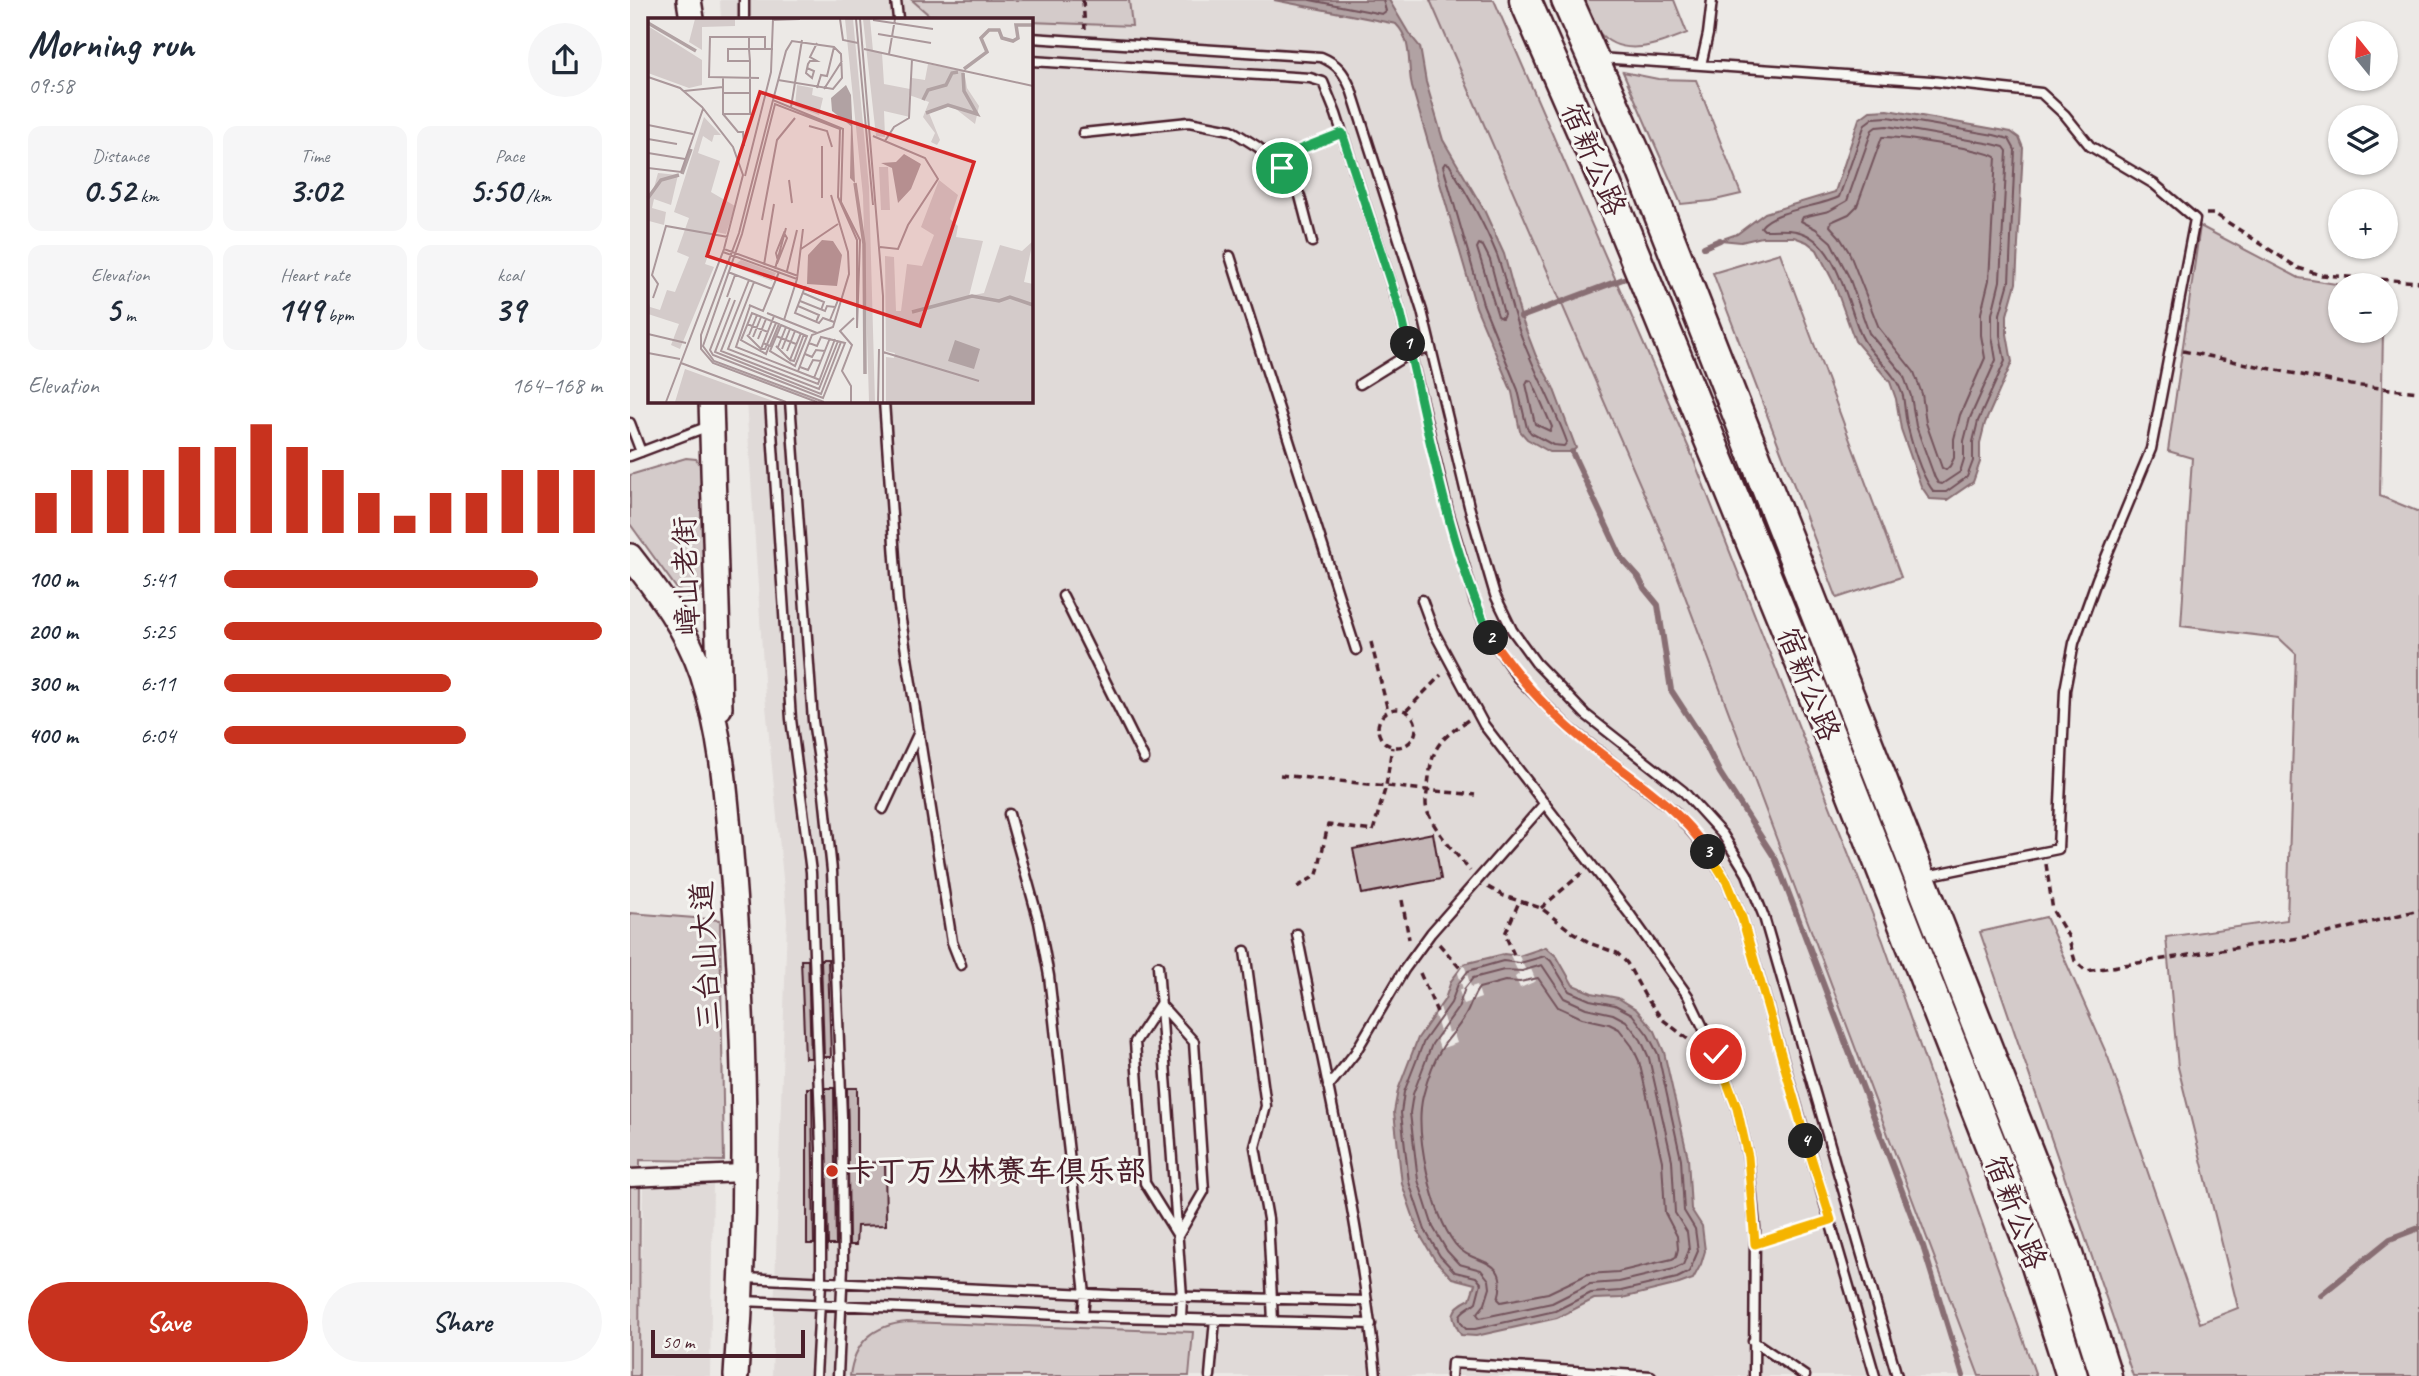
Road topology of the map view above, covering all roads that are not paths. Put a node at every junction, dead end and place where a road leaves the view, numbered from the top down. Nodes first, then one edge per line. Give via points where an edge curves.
1 (689, 0) edge
2 (744, 0) edge
3 (895, 0) edge
4 (1525, 0) edge
5 (1567, 0) edge
6 (1712, 0) edge
7 (692, 18) edge
8 (744, 18) edge
9 (898, 18) edge
10 (1032, 38) edge
11 (1592, 58) junction
12 (1032, 61) edge
13 (1700, 65) junction
14 (1083, 133) dead end
15 (1312, 242) dead end
16 (1230, 256) dead end
17 (1431, 348) junction
18 (1410, 353) junction
19 (1360, 384) dead end
20 (711, 402) edge
21 (770, 402) edge
22 (790, 402) edge
23 (884, 402) edge
24 (630, 423) edge
25 (712, 425) junction
26 (641, 452) junction
27 (630, 456) edge
28 (630, 556) edge
29 (1063, 596) dead end
30 (1422, 600) dead end
31 (1356, 650) dead end
32 (919, 732) junction
33 (721, 749) junction
34 (1144, 760) dead end
35 (1545, 803) junction
36 (883, 809) dead end
37 (1009, 814) dead end
38 (1919, 877) junction
39 (1297, 934) dead end
40 (1245, 951) dead end
41 (961, 965) dead end
42 (1158, 966) dead end
43 (1160, 1004) junction
44 (1328, 1087) junction
45 (743, 1174) junction
46 (630, 1178) edge
47 (1178, 1236) junction
48 (742, 1278) junction
49 (821, 1283) junction
50 (842, 1284) junction
51 (1085, 1294) junction
52 (1182, 1297) junction
53 (1273, 1299) junction
54 (741, 1301) junction
55 (1367, 1301) junction
56 (820, 1304) junction
57 (841, 1305) junction
58 (1083, 1316) junction
59 (1181, 1318) junction
60 (1214, 1319) junction
61 (1273, 1321) junction
62 (1371, 1324) junction
63 (1754, 1341) junction
64 (737, 1376) edge
65 (816, 1376) edge
66 (838, 1376) edge
67 (1210, 1376) edge
68 (1376, 1376) edge
69 (1451, 1376) edge
70 (1651, 1376) edge
71 (1754, 1376) edge
72 (1805, 1376) edge
73 (1875, 1376) edge
74 (1897, 1376) edge
75 (2072, 1376) edge
76 (2106, 1376) edge

1 - 7 main road
2 - 8 lane
3 - 9 lane
4 - 75 highway, 宿新公路 via 1605,183 1806,675 2032,1250
5 - 11 highway, 宿新公路
6 - 13 lane
10 - 17 lane via 1321,57 1334,62 1351,89
11 - 13 lane
11 - 38 highway, 宿新公路 via 1642,169
12 - 18 lane via 1323,82
13 - 38 lane via 2041,93 2090,146 2154,184 2195,219 2151,449 2074,643 2065,690 2058,849
14 - 15 lane via 1189,122 1231,130 1282,168 1300,196
16 - 31 lane
17 - 18 lane
17 - 74 lane via 1469,506 1495,595 1511,630 1585,713 1684,791 1723,835 1747,874 1764,917
18 - 19 lane
18 - 73 lane via 1448,511 1475,602 1491,638 1518,678 1568,727 1674,811 1727,882 1742,918
20 - 25 main road, 嶂山老街
21 - 49 lane via 792,719 811,872
22 - 50 lane via 813,721 832,871 842,1117
23 - 32 lane via 898,601
24 - 26 lane
25 - 26 lane
25 - 33 main road, 嶂山老街
26 - 27 lane
28 - 33 main road, 三台山大道 via 670,610 692,650
29 - 34 lane
30 - 35 lane via 1484,725
32 - 36 lane
32 - 41 lane via 953,942
33 - 45 main road, 三台山大道 via 743,1063
35 - 44 lane via 1430,933 1355,1054
35 - 63 lane via 1688,996 1737,1108 1748,1157 1755,1244
37 - 51 lane via 1049,976
38 - 76 highway, 宿新公路 via 2064,1245
39 - 44 lane
40 - 53 lane via 1266,1106 1255,1147 1268,1219
42 - 43 lane
43 - 47 lane
43 - 47 lane via 1135,1042 1145,1183
43 - 47 lane via 1194,1042 1204,1191
44 - 55 lane
45 - 46 street
45 - 48 main road, 三台山大道
47 - 52 lane
48 - 49 lane
48 - 54 main road, 三台山大道
49 - 50 lane
49 - 56 lane
50 - 51 lane
50 - 57 lane
51 - 52 lane
51 - 58 lane
52 - 53 lane
52 - 59 lane
53 - 55 lane
53 - 61 lane
54 - 56 lane
54 - 64 main road, 三台山大道
55 - 62 lane
56 - 57 lane
56 - 65 lane
57 - 58 lane
57 - 66 lane
58 - 59 lane
59 - 60 lane
60 - 61 lane
60 - 67 lane
61 - 62 lane
62 - 68 lane
63 - 71 lane
63 - 72 lane
69 - 70 lane via 1452,1363

